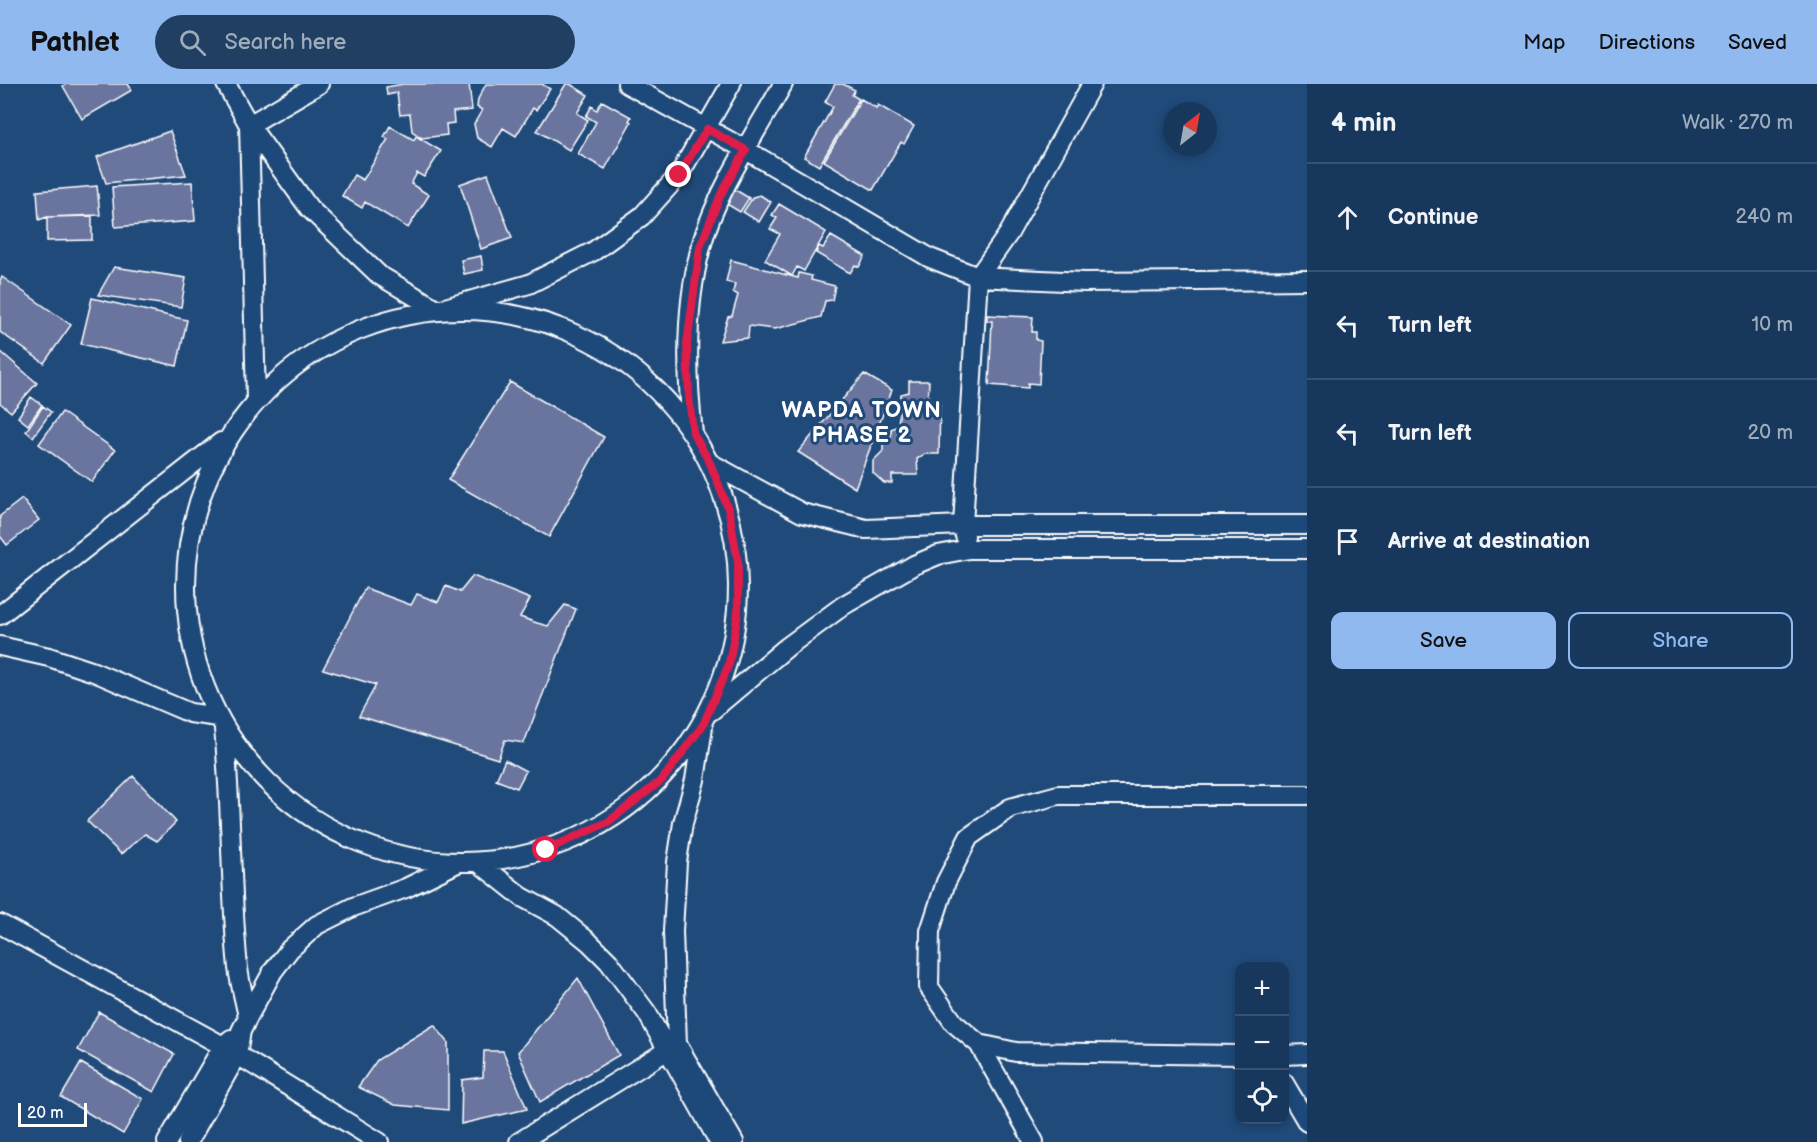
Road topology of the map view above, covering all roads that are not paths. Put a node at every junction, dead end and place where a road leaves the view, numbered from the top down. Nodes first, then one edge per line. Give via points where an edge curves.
1 (226, 84) edge
2 (319, 84) edge
3 (627, 84) edge
4 (731, 84) edge
5 (783, 84) edge
6 (1092, 84) edge
7 (249, 125) junction
8 (707, 129) junction
9 (746, 150) junction
10 (978, 277) junction
11 (1307, 280) edge
12 (438, 310) junction
13 (256, 400) junction
14 (693, 433) junction
15 (228, 436) junction
16 (710, 463) junction
17 (963, 525) junction
18 (1307, 525) edge
19 (969, 549) junction
20 (1307, 549) edge
21 (0, 615) edge
22 (0, 646) edge
23 (706, 718) junction
24 (221, 722) junction
25 (1307, 795) edge
26 (478, 862) junction
27 (459, 863) junction
28 (0, 925) edge
29 (244, 1024) junction
30 (980, 1044) junction
31 (672, 1047) junction
32 (230, 1051) junction
33 (1307, 1054) edge
34 (1235, 1055) edge
35 (1289, 1055) edge
36 (1289, 1091) edge
37 (1307, 1122) edge
38 (167, 1142) edge
39 (188, 1142) edge
40 (379, 1142) edge
41 (519, 1142) edge
42 (719, 1142) edge
43 (734, 1142) edge
44 (1034, 1142) edge

1 - 7 street
2 - 7 street
3 - 8 street
4 - 8 street
5 - 9 street
6 - 10 street via 1009,233
7 - 12 street via 309,208 379,275
7 - 13 street
8 - 9 street
8 - 12 street via 679,175 642,216 594,251 529,284
9 - 10 street via 930,258
9 - 14 street via 721,194 700,247 687,344
10 - 11 street via 1085,282
10 - 17 street
12 - 13 street via 387,320 339,338 294,365
12 - 14 street via 497,312 536,320 582,337 624,363 662,395
13 - 15 street
14 - 16 street
15 - 21 street
15 - 24 street via 197,503 185,575 192,648
16 - 17 street via 802,513 866,529
16 - 23 street via 729,511 738,562 738,613 729,664
17 - 18 street
17 - 19 street
19 - 20 street
19 - 23 street via 914,565 844,605 787,647
22 - 24 street via 94,672
23 - 26 street via 662,780 608,822 546,850
23 - 31 street via 677,862
24 - 27 street via 243,756 267,782 323,825 388,852
24 - 29 street via 228,768
25 - 30 street via 1058,795 1010,808 969,837 946,882 930,931 929,987 954,1023
26 - 27 street
26 - 31 street via 589,942 609,962
27 - 29 street via 317,925 273,971
28 - 32 street
29 - 32 street
30 - 34 street via 1016,1052
30 - 44 street
31 - 41 street
31 - 42 street
31 - 43 street
32 - 38 street
32 - 39 street
32 - 40 street
33 - 35 street
36 - 37 street

